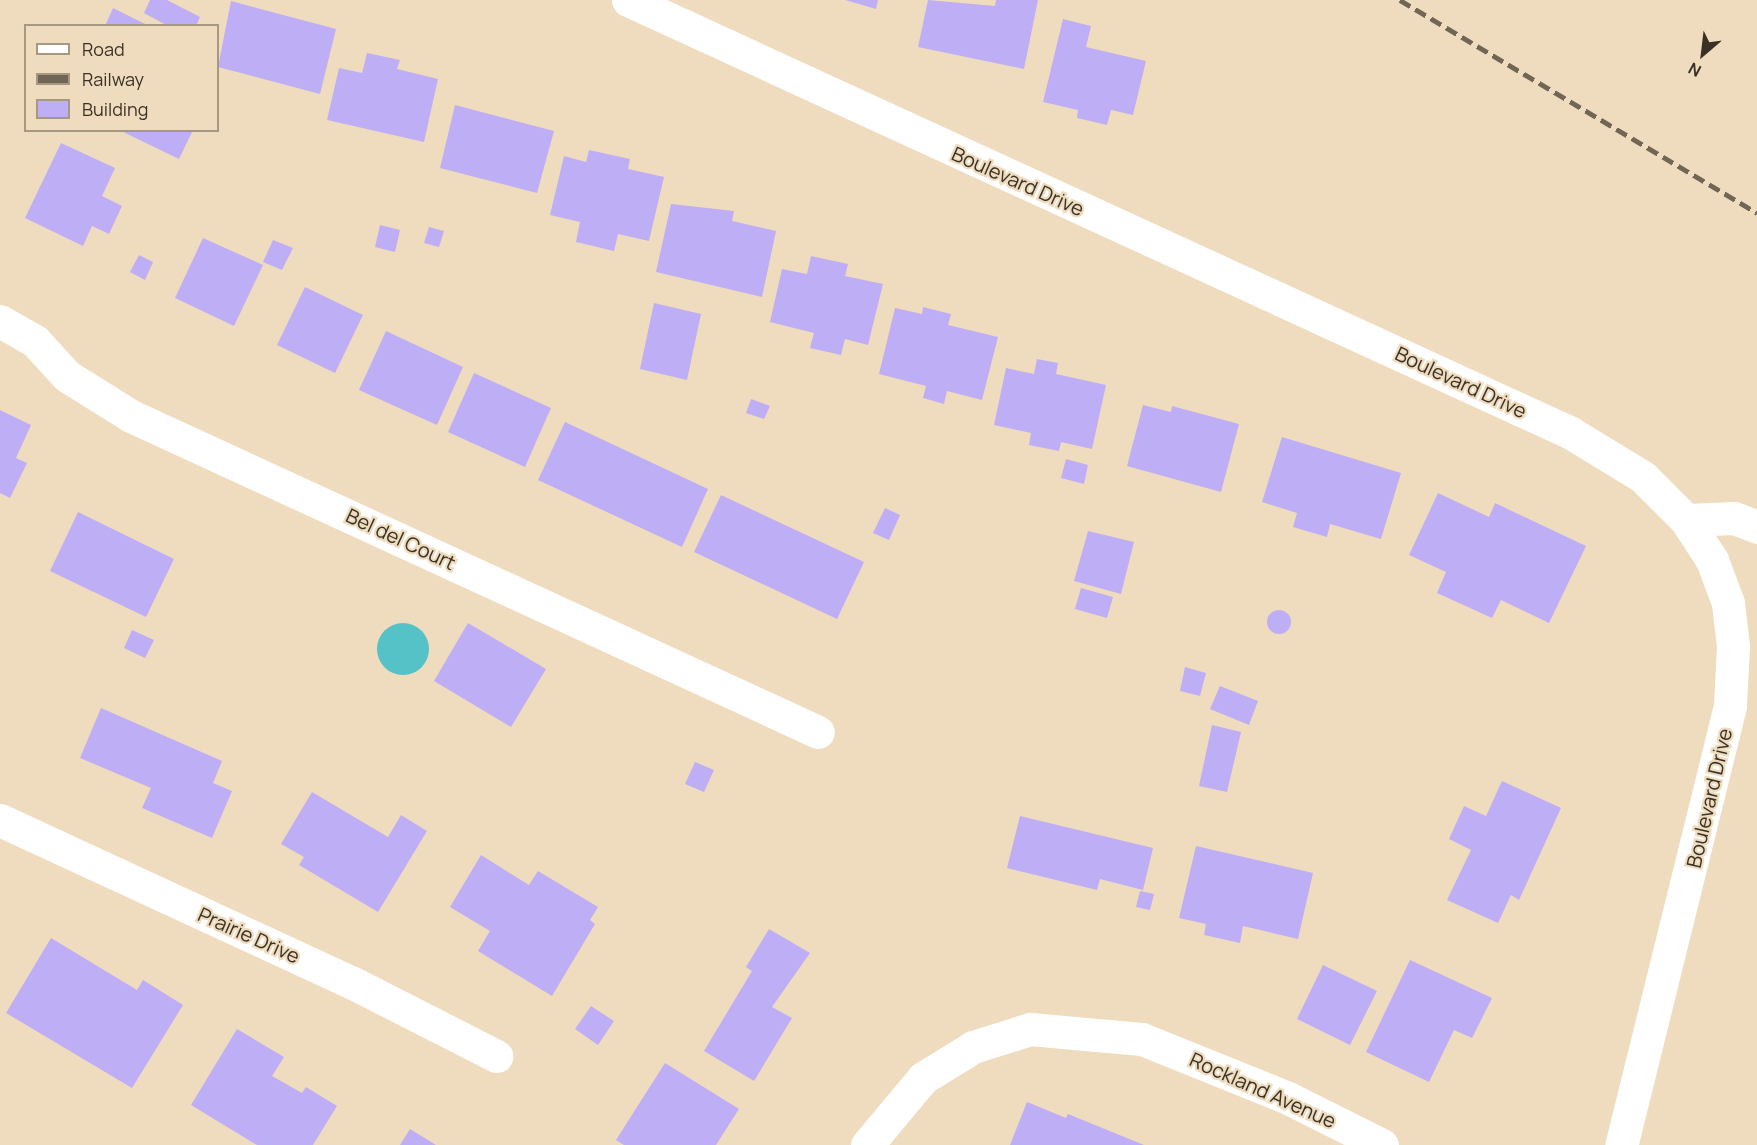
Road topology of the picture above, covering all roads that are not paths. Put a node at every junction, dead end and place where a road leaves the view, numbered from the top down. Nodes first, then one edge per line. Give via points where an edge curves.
1 (628, 0) edge
2 (0, 321) edge
3 (1686, 520) junction
4 (1757, 527) edge
5 (818, 732) dead end
6 (0, 820) edge
7 (496, 1056) dead end
8 (867, 1145) edge
9 (1382, 1145) edge
10 (1621, 1145) edge

1 - 3 street, Boulevard Drive via 1571,433 1643,477
2 - 5 street, Bel del Court via 34,341 67,376 131,416
3 - 4 street via 1734,518
3 - 10 street, Boulevard Drive via 1712,560 1728,603 1733,646 1730,706
6 - 7 street, Prairie Drive via 353,983
8 - 9 street, Rockland Avenue via 923,1078 973,1047 1030,1029 1142,1039 1288,1098

